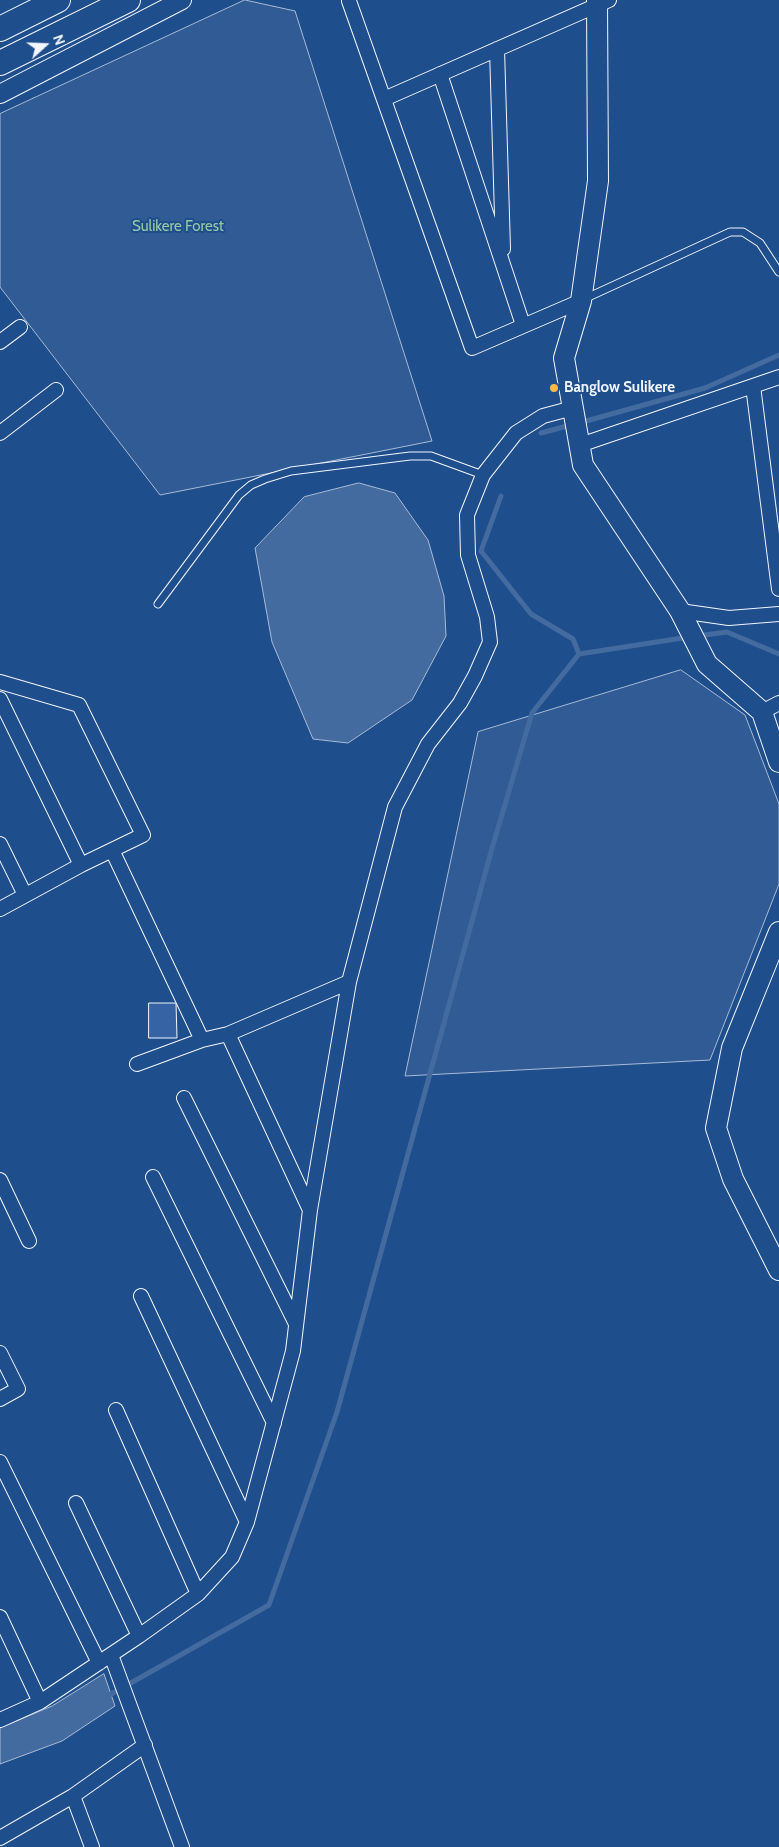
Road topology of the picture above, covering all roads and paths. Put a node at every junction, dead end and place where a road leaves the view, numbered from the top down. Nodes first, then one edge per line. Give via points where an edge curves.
1 (58, 0) edge
2 (128, 0) edge
3 (182, 0) edge
4 (349, 1) edge
5 (601, 2) edge
6 (0, 29) edge
7 (497, 49) junction
8 (0, 64) edge
9 (440, 74) junction
10 (0, 94) edge
11 (384, 99) junction
12 (503, 265) junction
13 (779, 272) edge
14 (581, 300) junction
15 (523, 325) junction
16 (20, 327) dead end
17 (0, 342) edge
18 (779, 377) edge
19 (753, 386) junction
20 (56, 390) dead end
21 (573, 408) junction
22 (0, 433) edge
23 (580, 444) junction
24 (483, 475) junction
25 (779, 589) edge
26 (158, 604) dead end
27 (680, 612) junction
28 (779, 614) edge
29 (0, 682) edge
30 (0, 699) edge
31 (770, 707) edge
32 (779, 762) edge
33 (0, 844) edge
34 (112, 850) junction
35 (81, 865) junction
36 (25, 895) junction
37 (0, 909) edge
38 (779, 932) edge
39 (349, 982) junction
40 (228, 1034) junction
41 (202, 1040) junction
42 (137, 1064) dead end
43 (184, 1098) dead end
44 (153, 1177) dead end
45 (0, 1180) edge
46 (310, 1210) junction
47 (29, 1242) dead end
48 (779, 1270) edge
49 (141, 1296) dead end
50 (296, 1324) junction
51 (0, 1353) edge
52 (0, 1399) edge
53 (116, 1410) dead end
54 (274, 1423) junction
55 (0, 1462) edge
56 (76, 1503) dead end
57 (248, 1522) junction
58 (198, 1594) junction
59 (0, 1617) edge
60 (139, 1636) junction
61 (112, 1655) junction
62 (99, 1663) junction
63 (40, 1702) junction
64 (0, 1720) edge
65 (145, 1745) junction
66 (73, 1796) junction
67 (2, 1841) edge
68 (92, 1847) edge
69 (182, 1847) edge

1 - 6 highway
2 - 8 highway
3 - 10 street
4 - 11 street
5 - 7 street
5 - 14 main road via 598,182
7 - 9 street
7 - 12 street
9 - 11 street
9 - 12 street
11 - 15 street via 472,348
12 - 15 street
13 - 14 lane via 760,243 744,232 730,232
14 - 15 street
14 - 21 main road via 564,358
16 - 17 street
18 - 19 street
19 - 23 street
19 - 25 street
20 - 22 street
21 - 23 main road
21 - 24 street via 543,416 516,433
23 - 27 main road via 583,465
24 - 26 lane via 431,456 410,456 290,471 265,479 251,485 239,496
24 - 39 street via 467,515 468,555 487,617 490,642 460,703 428,744 396,807
27 - 28 street via 729,618
27 - 31 main road via 707,664
29 - 34 street via 79,705 143,834
30 - 35 street
31 - 32 main road
33 - 36 street
34 - 35 street
34 - 41 street
35 - 36 street
36 - 37 street
38 - 48 main road via 732,1048 716,1128 733,1179
39 - 40 street
39 - 46 street
40 - 41 street
40 - 46 street
41 - 42 street
43 - 50 street
44 - 54 street
45 - 47 street
46 - 50 street
49 - 57 street
50 - 54 street via 294,1351
51 - 52 street via 18,1389
53 - 58 street
54 - 57 street
55 - 62 street
56 - 60 street
57 - 58 street via 232,1557
58 - 60 street
59 - 63 street
60 - 61 street
61 - 62 street
61 - 65 street
62 - 63 street
63 - 64 street
65 - 66 street
65 - 69 street
66 - 67 street
66 - 68 street

